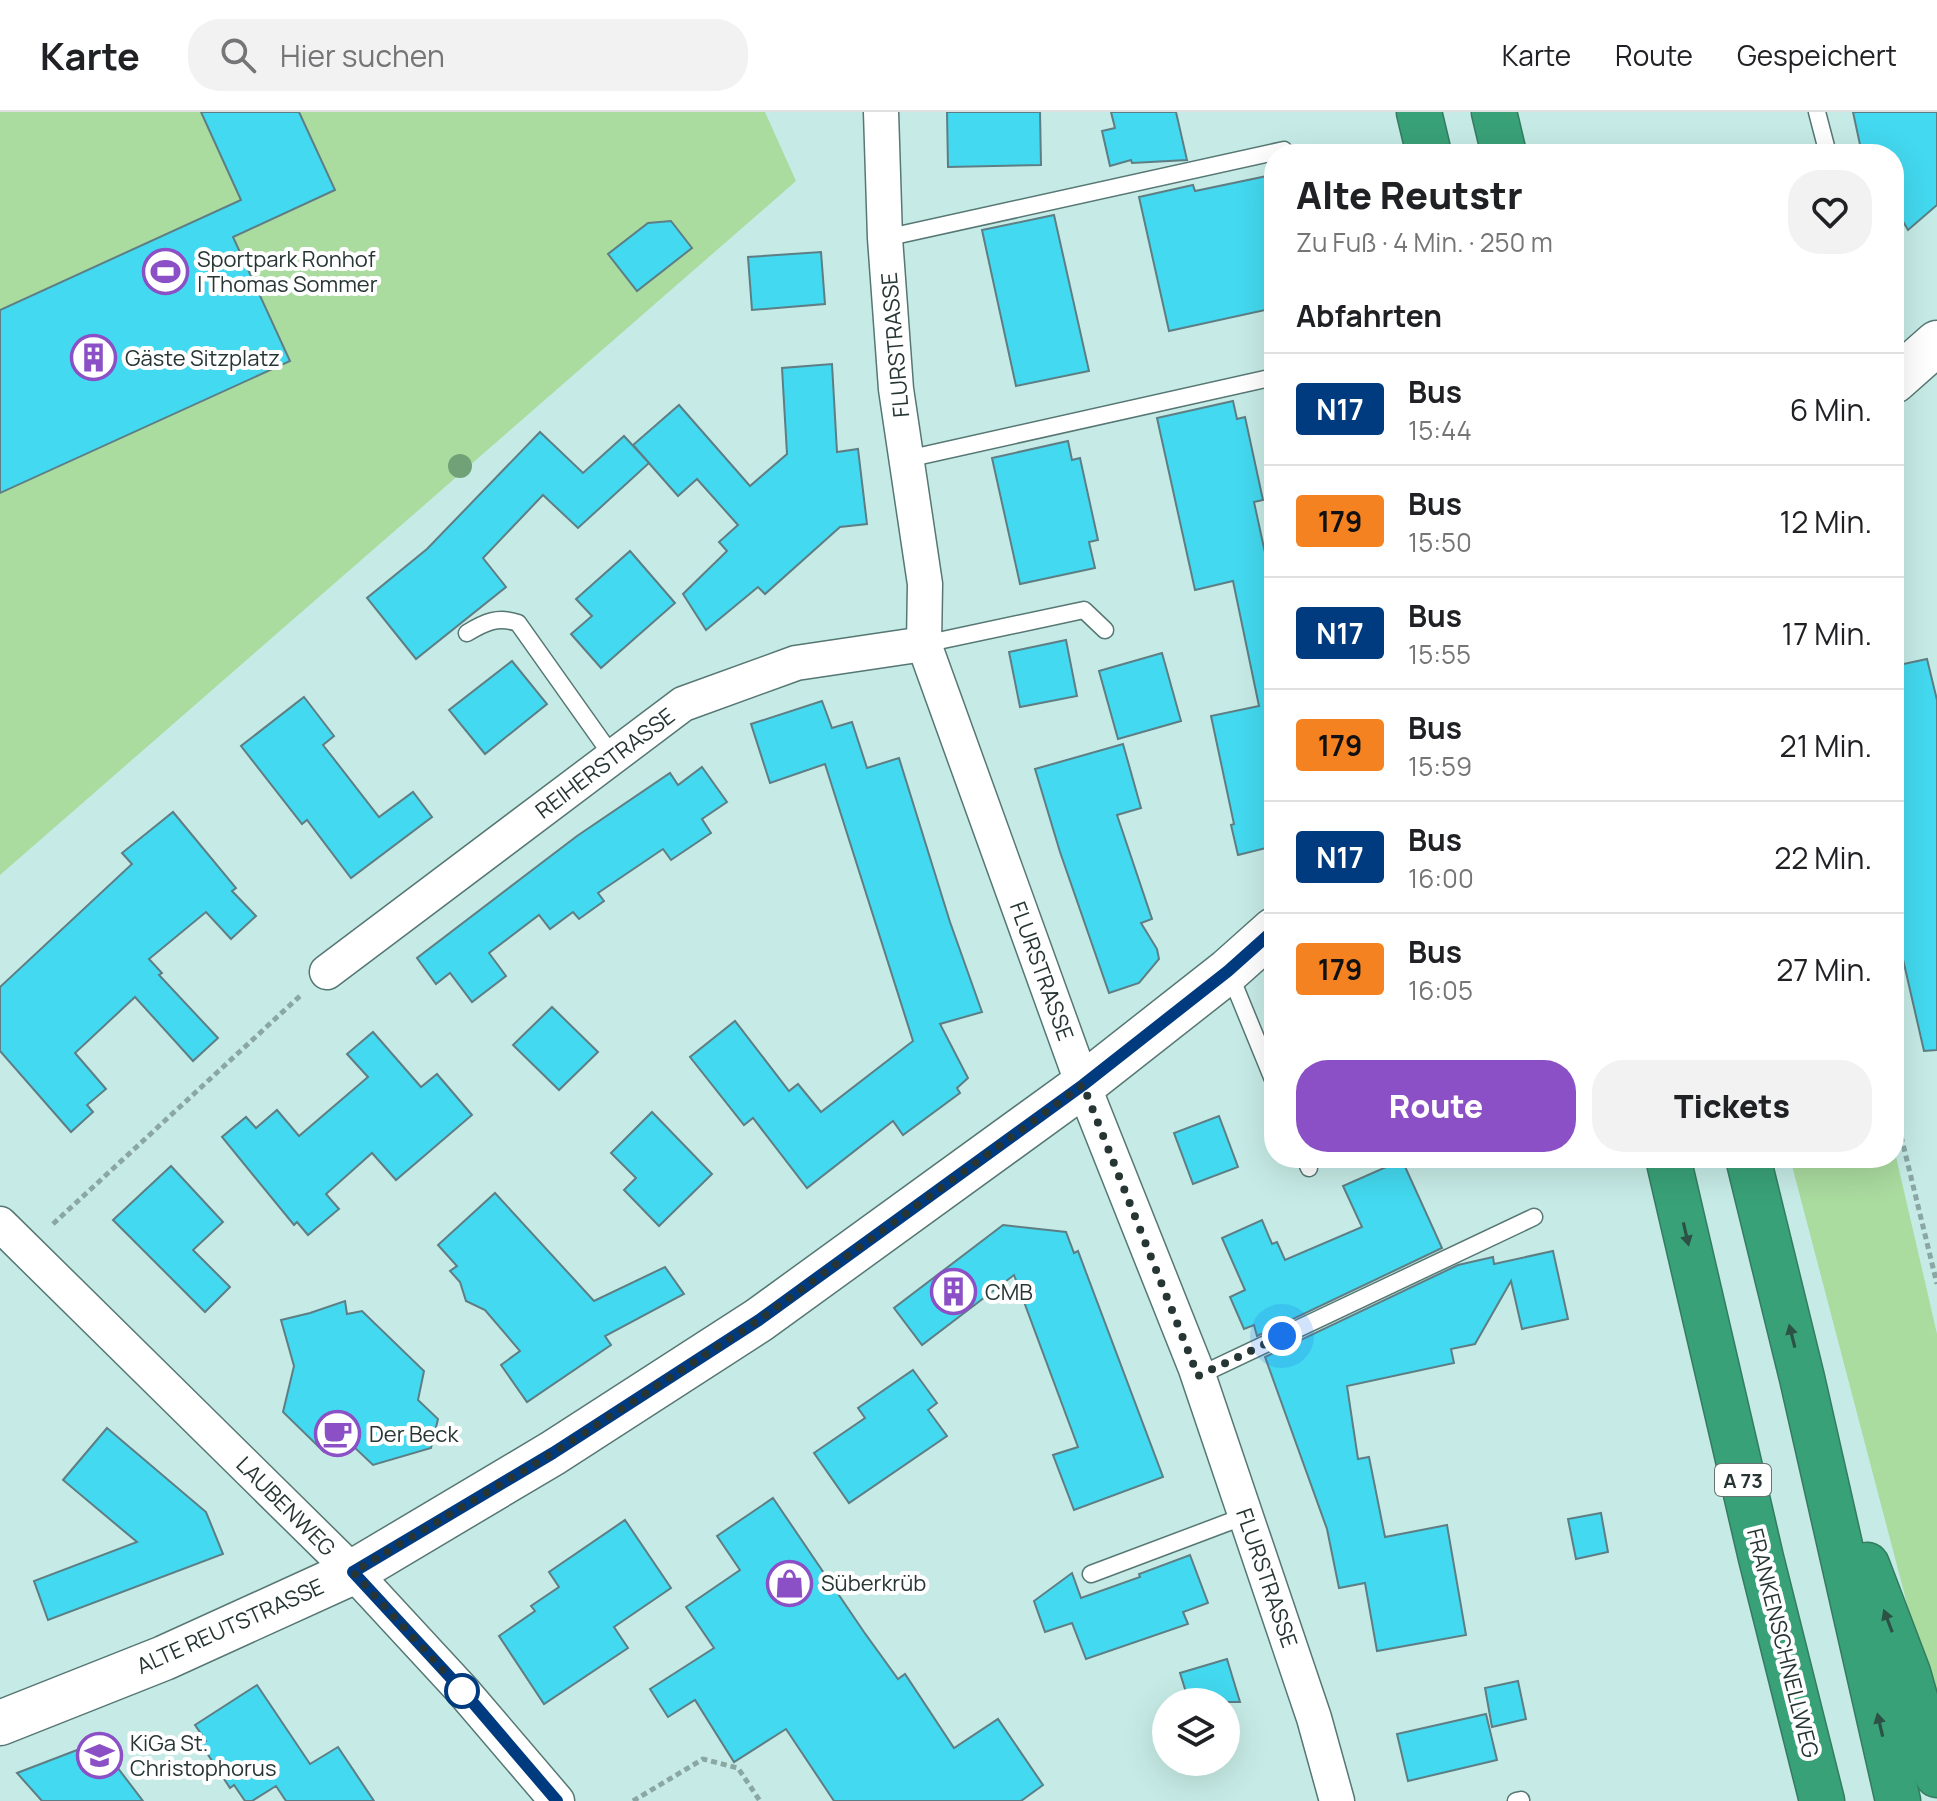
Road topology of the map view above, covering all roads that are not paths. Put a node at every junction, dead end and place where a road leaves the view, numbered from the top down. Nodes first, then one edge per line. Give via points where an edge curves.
1 (881, 112) edge
2 (1419, 112) edge
3 (1494, 112) edge
4 (1817, 112) edge
5 (1427, 144) edge
6 (1502, 144) edge
7 (1825, 144) edge
8 (1264, 154) edge
9 (885, 238) junction
10 (1937, 343) edge
11 (1904, 372) edge
12 (1264, 379) edge
13 (907, 459) junction
14 (1105, 630) dead end
15 (467, 633) dead end
16 (924, 644) junction
17 (613, 757) junction
18 (1264, 939) edge
19 (1228, 971) junction
20 (327, 972) road end
21 (1264, 1058) edge
22 (1083, 1085) junction
23 (1670, 1168) edge
24 (1750, 1168) edge
25 (1534, 1217) dead end
26 (0, 1224) edge
27 (1198, 1376) junction
28 (1810, 1412) junction
29 (1245, 1516) junction
30 (353, 1572) junction
31 (1091, 1574) dead end
32 (0, 1723) edge
33 (1937, 1775) edge
34 (557, 1801) edge
35 (1337, 1801) edge
36 (1822, 1801) edge
37 (1898, 1801) edge

1 - 9 street, FLURSTRASSE
2 - 5 highway
3 - 6 highway
4 - 7 lane
8 - 9 lane
9 - 13 street, FLURSTRASSE via 896,389
10 - 11 main road
12 - 13 lane
13 - 16 street, FLURSTRASSE via 925,584
14 - 16 lane via 1084,610
15 - 17 lane via 485,621 518,623
16 - 17 street, REIHERSTRASSE via 796,663 697,698
16 - 22 street, FLURSTRASSE
17 - 20 street, REIHERSTRASSE
18 - 19 main road, ALTE REUTSTRASSE
19 - 21 lane
19 - 22 main road, ALTE REUTSTRASSE
22 - 27 street, FLURSTRASSE
22 - 30 main road, ALTE REUTSTRASSE via 759,1320 553,1453
23 -> 36 highway, FRANKENSCHNELLWEG / A 73
28 -> 24 highway
25 - 27 lane
26 - 30 street, LAUBENWEG
27 - 29 street, FLURSTRASSE
33 -> 28 highway via 1908,1673
37 -> 28 highway
29 - 31 lane
29 - 35 street, FLURSTRASSE
30 - 32 main road, ALTE REUTSTRASSE via 164,1658
30 - 34 street, LAUBENWEG

